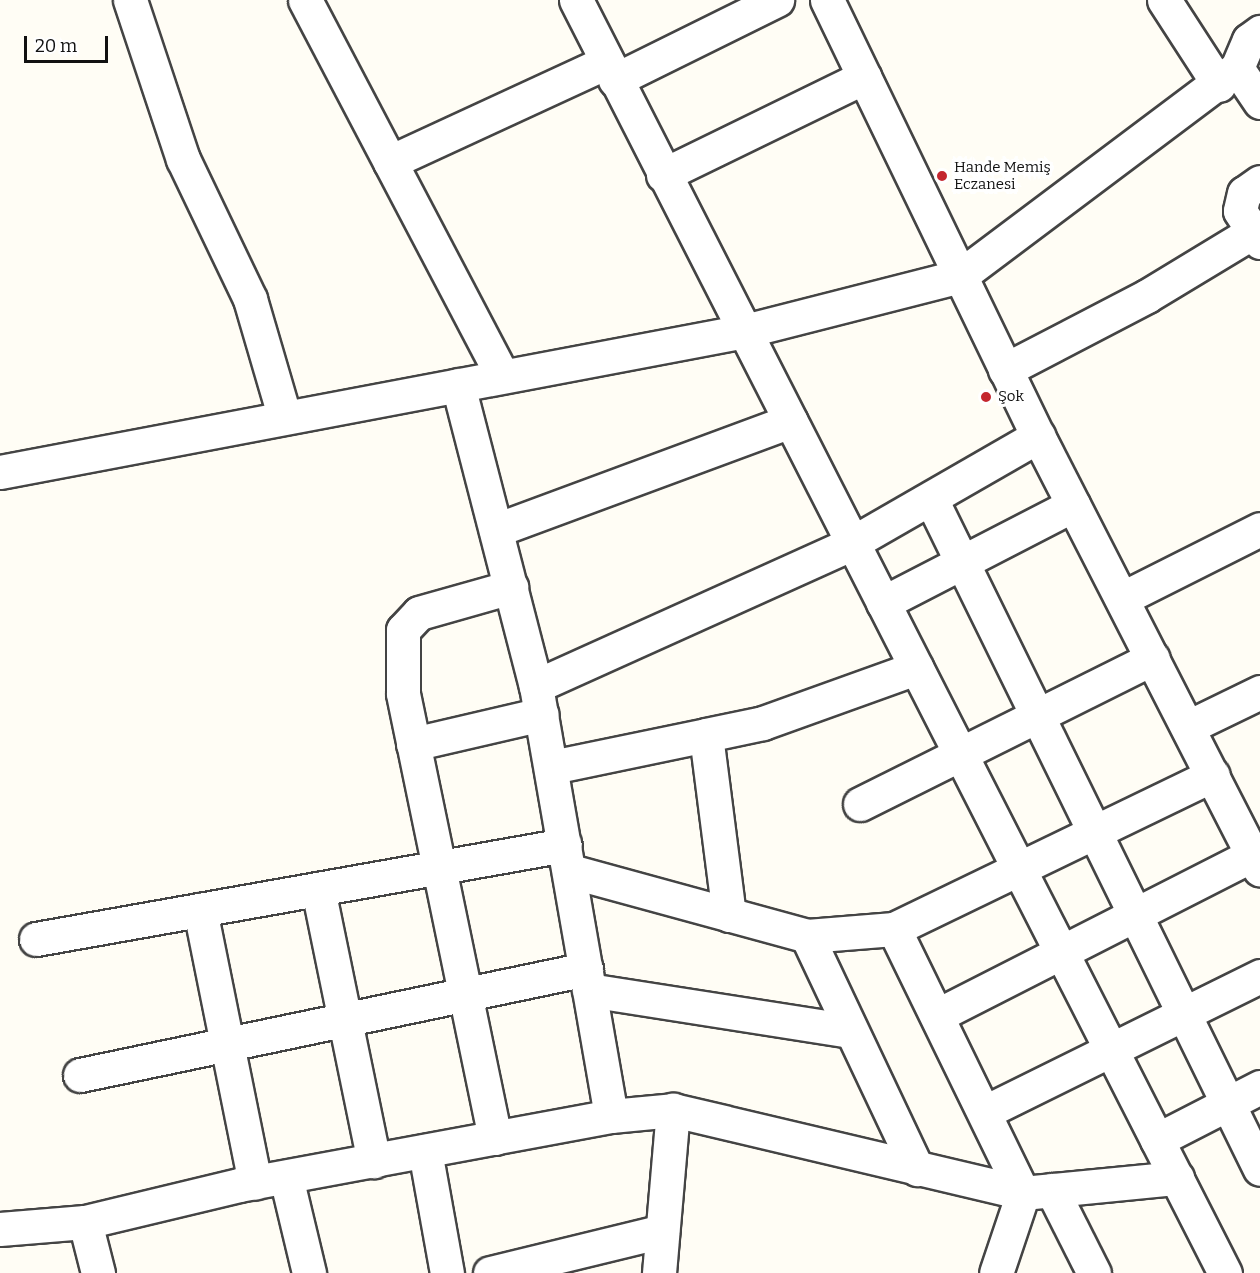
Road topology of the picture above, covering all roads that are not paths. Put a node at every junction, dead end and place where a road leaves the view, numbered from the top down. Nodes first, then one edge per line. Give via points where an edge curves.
1 (130, 0) edge
2 (576, 0) edge
3 (777, 0) edge
4 (1164, 0) edge
5 (309, 1) edge
6 (830, 1) edge
7 (1260, 32) edge
8 (610, 71) junction
9 (1228, 76) junction
10 (864, 77) junction
11 (1260, 102) edge
12 (390, 162) junction
13 (663, 175) junction
14 (1260, 182) edge
15 (1256, 238) edge
16 (960, 276) junction
17 (745, 331) junction
18 (1005, 370) junction
19 (502, 375) junction
20 (459, 385) junction
21 (284, 415) junction
22 (790, 421) junction
23 (1038, 436) junction
24 (0, 472) edge
25 (931, 499) junction
26 (1073, 505) junction
27 (1260, 529) edge
28 (496, 530) junction
29 (852, 543) junction
30 (962, 562) junction
31 (511, 587) junction
32 (1123, 597) junction
33 (883, 603) junction
34 (1153, 658) junction
35 (916, 668) junction
36 (1260, 692) edge
37 (539, 700) junction
38 (1036, 717) junction
39 (1188, 727) junction
40 (706, 735) junction
41 (413, 744) junction
42 (961, 755) junction
43 (552, 767) junction
44 (1213, 775) junction
45 (860, 804) dead end
46 (1248, 812) edge
47 (1092, 833) junction
48 (567, 858) junction
49 (1257, 861) edge
50 (437, 868) junction
51 (1018, 868) junction
52 (318, 889) junction
53 (200, 910) junction
54 (729, 915) junction
55 (1133, 915) junction
56 (894, 929) junction
57 (807, 936) junction
58 (36, 939) dead end
59 (1060, 951) junction
60 (1260, 976) edge
61 (588, 980) junction
62 (466, 994) junction
63 (1183, 1013) junction
64 (938, 1015) junction
65 (345, 1020) junction
66 (850, 1031) junction
67 (228, 1044) junction
68 (1109, 1048) junction
69 (80, 1075) dead end
70 (1260, 1087) edge
71 (1227, 1103) junction
72 (673, 1110) junction
73 (985, 1112) junction
74 (611, 1116) junction
75 (495, 1138) junction
76 (1157, 1140) junction
77 (425, 1152) junction
78 (374, 1161) junction
79 (917, 1169) junction
80 (1260, 1169) edge
81 (1177, 1178) junction
82 (271, 1180) junction
83 (1037, 1192) junction
84 (85, 1222) junction
85 (0, 1229) edge
86 (662, 1231) junction
87 (98, 1273) edge
88 (309, 1273) edge
89 (447, 1273) edge
90 (490, 1273) edge
91 (659, 1273) edge
92 (996, 1273) edge
93 (1094, 1273) edge
94 (1225, 1273) edge

1 - 21 street via 183,159 250,299
2 - 8 street
3 - 8 street
4 - 9 street
5 - 12 street
6 - 10 street
7 - 9 street via 1249,40
8 - 12 street
8 - 13 street
9 - 11 street
9 - 16 street
10 - 13 street
10 - 16 street
12 - 19 street
13 - 17 street
14 - 15 street via 1244,193 1240,204 1240,217
15 - 18 street
16 - 17 street
16 - 18 street
17 - 19 street
17 - 22 street
18 - 23 street
19 - 20 street
20 - 21 street
20 - 28 street
21 - 24 street
22 - 28 street
22 - 29 street
23 - 25 street
23 - 26 street
25 - 29 street
25 - 30 street
26 - 30 street
26 - 32 street
27 - 32 street
28 - 31 street
29 - 33 street
29 - 37 street
30 - 33 street
30 - 38 street
31 - 37 street
31 - 41 street via 418,613 406,624 403,693
32 - 34 street
33 - 35 street
34 - 38 street
34 - 39 street
35 - 40 street via 763,723
35 - 42 street
36 - 39 street
37 - 41 street
37 - 43 street
38 - 42 street
38 - 47 street
39 - 44 street
40 - 43 street
40 - 54 street
41 - 50 street
42 - 45 street
42 - 51 street
43 - 48 street
44 - 46 street
44 - 47 street
46 - 49 street
47 - 51 street
47 - 55 street
48 - 50 street
48 - 54 street
48 - 61 street
49 - 55 street
50 - 52 street
50 - 62 street
51 - 56 street
51 - 59 street
52 - 53 street
52 - 65 street
53 - 58 street
53 - 67 street
54 - 57 street
55 - 59 street
55 - 63 street
56 - 57 street
56 - 64 street
57 - 66 street
59 - 64 street
59 - 68 street
60 - 63 street
61 - 62 street
61 - 66 street
61 - 74 street
62 - 65 street
62 - 75 street
63 - 68 street
63 - 71 street
64 - 73 street
65 - 67 street
65 - 78 street
66 - 79 street
67 - 69 street
67 - 82 street
68 - 73 street
68 - 76 street
70 - 71 street
71 - 76 street
71 - 80 street
72 - 74 street
72 - 79 street
72 - 86 street
73 - 83 street
74 - 75 street
75 - 77 street
76 - 81 street
77 - 78 street
77 - 89 street
78 - 82 street
79 - 83 street
81 - 83 street
81 - 94 street
82 - 84 street
82 - 88 street
83 - 92 street
83 - 93 street
84 - 85 street
84 - 87 street
86 - 90 street
86 - 91 street

